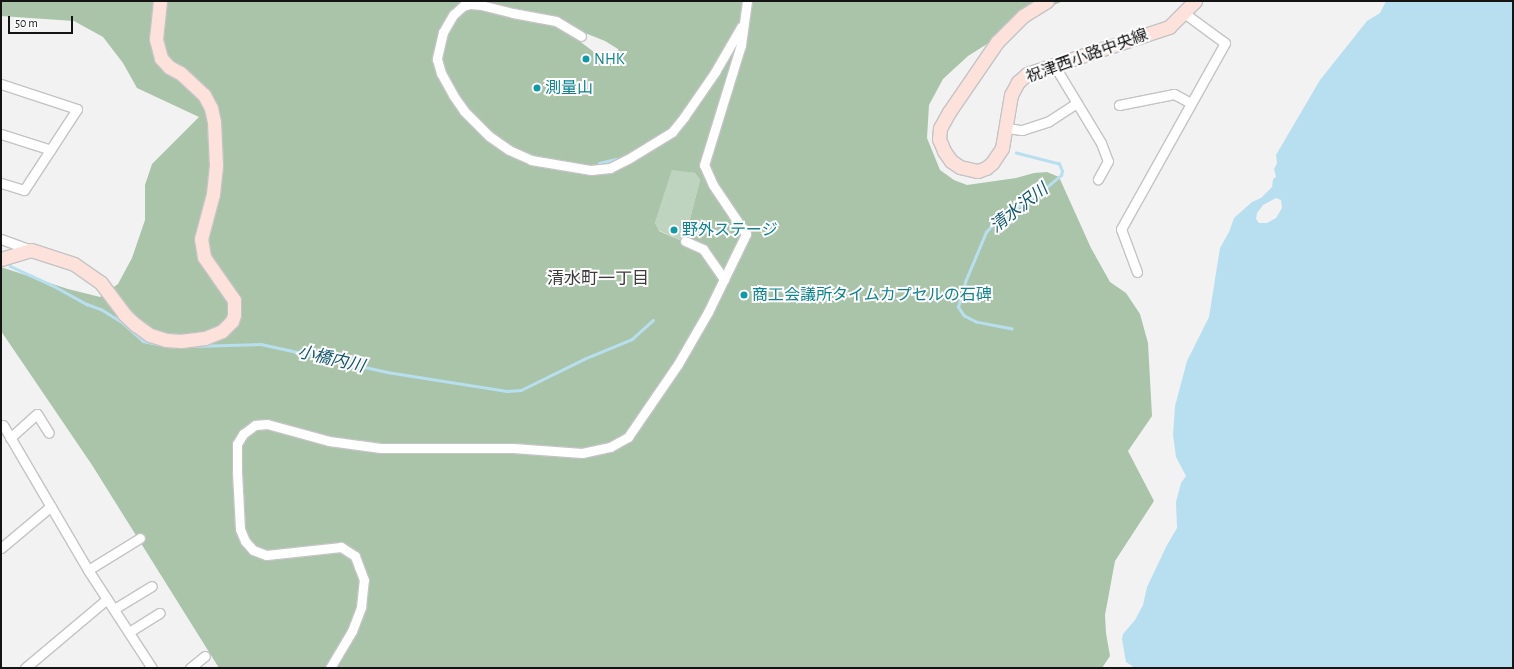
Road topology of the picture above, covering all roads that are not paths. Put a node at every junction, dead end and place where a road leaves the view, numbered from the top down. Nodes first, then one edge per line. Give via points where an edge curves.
1 (160, 1) edge
2 (747, 1) edge
3 (1047, 1) edge
4 (1195, 1) edge
5 (1184, 13) junction
6 (743, 22) junction
7 (581, 36) dead end
8 (1054, 65) junction
9 (1, 84) edge
10 (1077, 103) junction
11 (1192, 103) junction
12 (1119, 106) dead end
13 (1007, 128) junction
14 (1, 134) edge
15 (51, 150) junction
16 (1098, 179) dead end
17 (1, 183) edge
18 (1116, 219) dead end
19 (1121, 229) junction
20 (1, 239) edge
21 (685, 241) dead end
22 (32, 250) junction
23 (1, 259) edge
24 (1137, 272) dead end
25 (724, 279) junction
26 (3, 425) dead end
27 (49, 433) dead end
28 (10, 438) junction
29 (51, 506) junction
30 (140, 538) dead end
31 (1, 548) edge
32 (88, 570) junction
33 (152, 586) dead end
34 (107, 599) junction
35 (114, 610) junction
36 (159, 613) dead end
37 (129, 632) junction
38 (205, 656) dead end
39 (150, 667) edge
40 (25, 668) edge
41 (190, 668) edge
42 (330, 668) edge

1 - 22 main road via 156,39 162,58 169,67 180,73 204,95 214,122 216,165 213,194 201,239 204,257 234,300 232,321 222,331 205,338 181,341 154,336 124,314 114,298 94,276 62,259
2 - 6 street
3 - 13 main road, 祝津西小路中央線 via 1023,16 998,42 949,112 940,128 939,139 951,161 960,168 978,171 992,163 1002,148
4 - 5 main road, 祝津西小路中央線
5 - 8 main road, 祝津西小路中央線 via 1169,27
5 - 11 street via 1225,43
6 - 7 street via 715,72 672,132 610,168 591,170 531,160 509,150 483,131 464,112 441,73 437,59 443,32 453,15 463,6 470,4 556,21
6 - 25 street via 741,45 704,165 713,185 746,234
8 - 10 street
8 - 13 main road, 祝津西小路中央線 via 1027,74 1018,82 1011,95
9 - 15 street via 77,109
10 - 13 street via 1049,121 1022,130
10 - 16 street via 1102,143 1108,161
11 - 12 street via 1174,94
11 - 19 street
14 - 15 street
15 - 17 street via 24,190
18 - 19 street
19 - 24 street
20 - 22 street
21 - 25 street via 703,249
22 - 23 main road via 11,254
25 - 42 street via 678,364 651,406 628,437 610,447 582,453 513,448 381,448 329,441 266,424 255,425 243,434 237,444 237,472 240,529 245,541 253,550 266,555 341,547 355,556 364,580 361,607 352,631
26 - 28 street
27 - 28 street via 37,414
28 - 29 street
29 - 31 street
29 - 32 street
30 - 32 street
32 - 34 street
33 - 35 street
34 - 35 street
34 - 40 street
35 - 37 street
36 - 37 street
37 - 39 street
38 - 41 street

